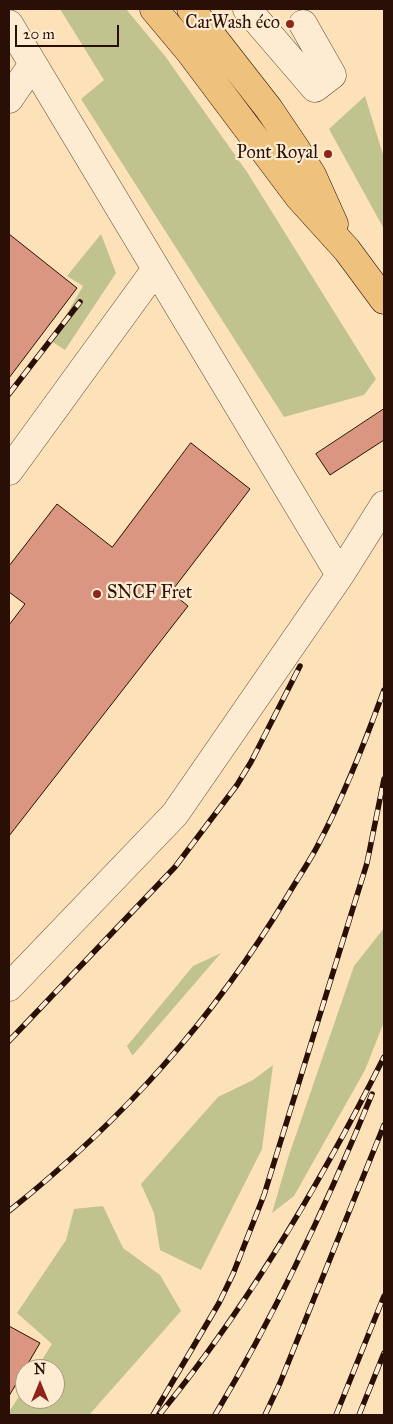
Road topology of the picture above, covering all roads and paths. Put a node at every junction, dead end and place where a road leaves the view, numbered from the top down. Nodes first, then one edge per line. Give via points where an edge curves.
1 (154, 9) edge
2 (192, 9) edge
3 (247, 9) edge
4 (9, 24) edge
5 (303, 24) dead end
6 (33, 64) junction
7 (9, 99) edge
8 (347, 250) junction
9 (156, 269) junction
10 (384, 300) edge
11 (9, 471) edge
12 (384, 505) edge
13 (340, 575) junction
14 (9, 987) edge

1 - 8 main road via 300,197
2 - 8 main road via 263,101 296,150 312,175
3 - 5 lane via 315,88 332,75
4 - 6 lane
6 - 7 lane
6 - 9 lane
8 - 10 main road
9 - 11 lane
9 - 13 lane
12 - 13 lane
13 - 14 lane via 175,814

